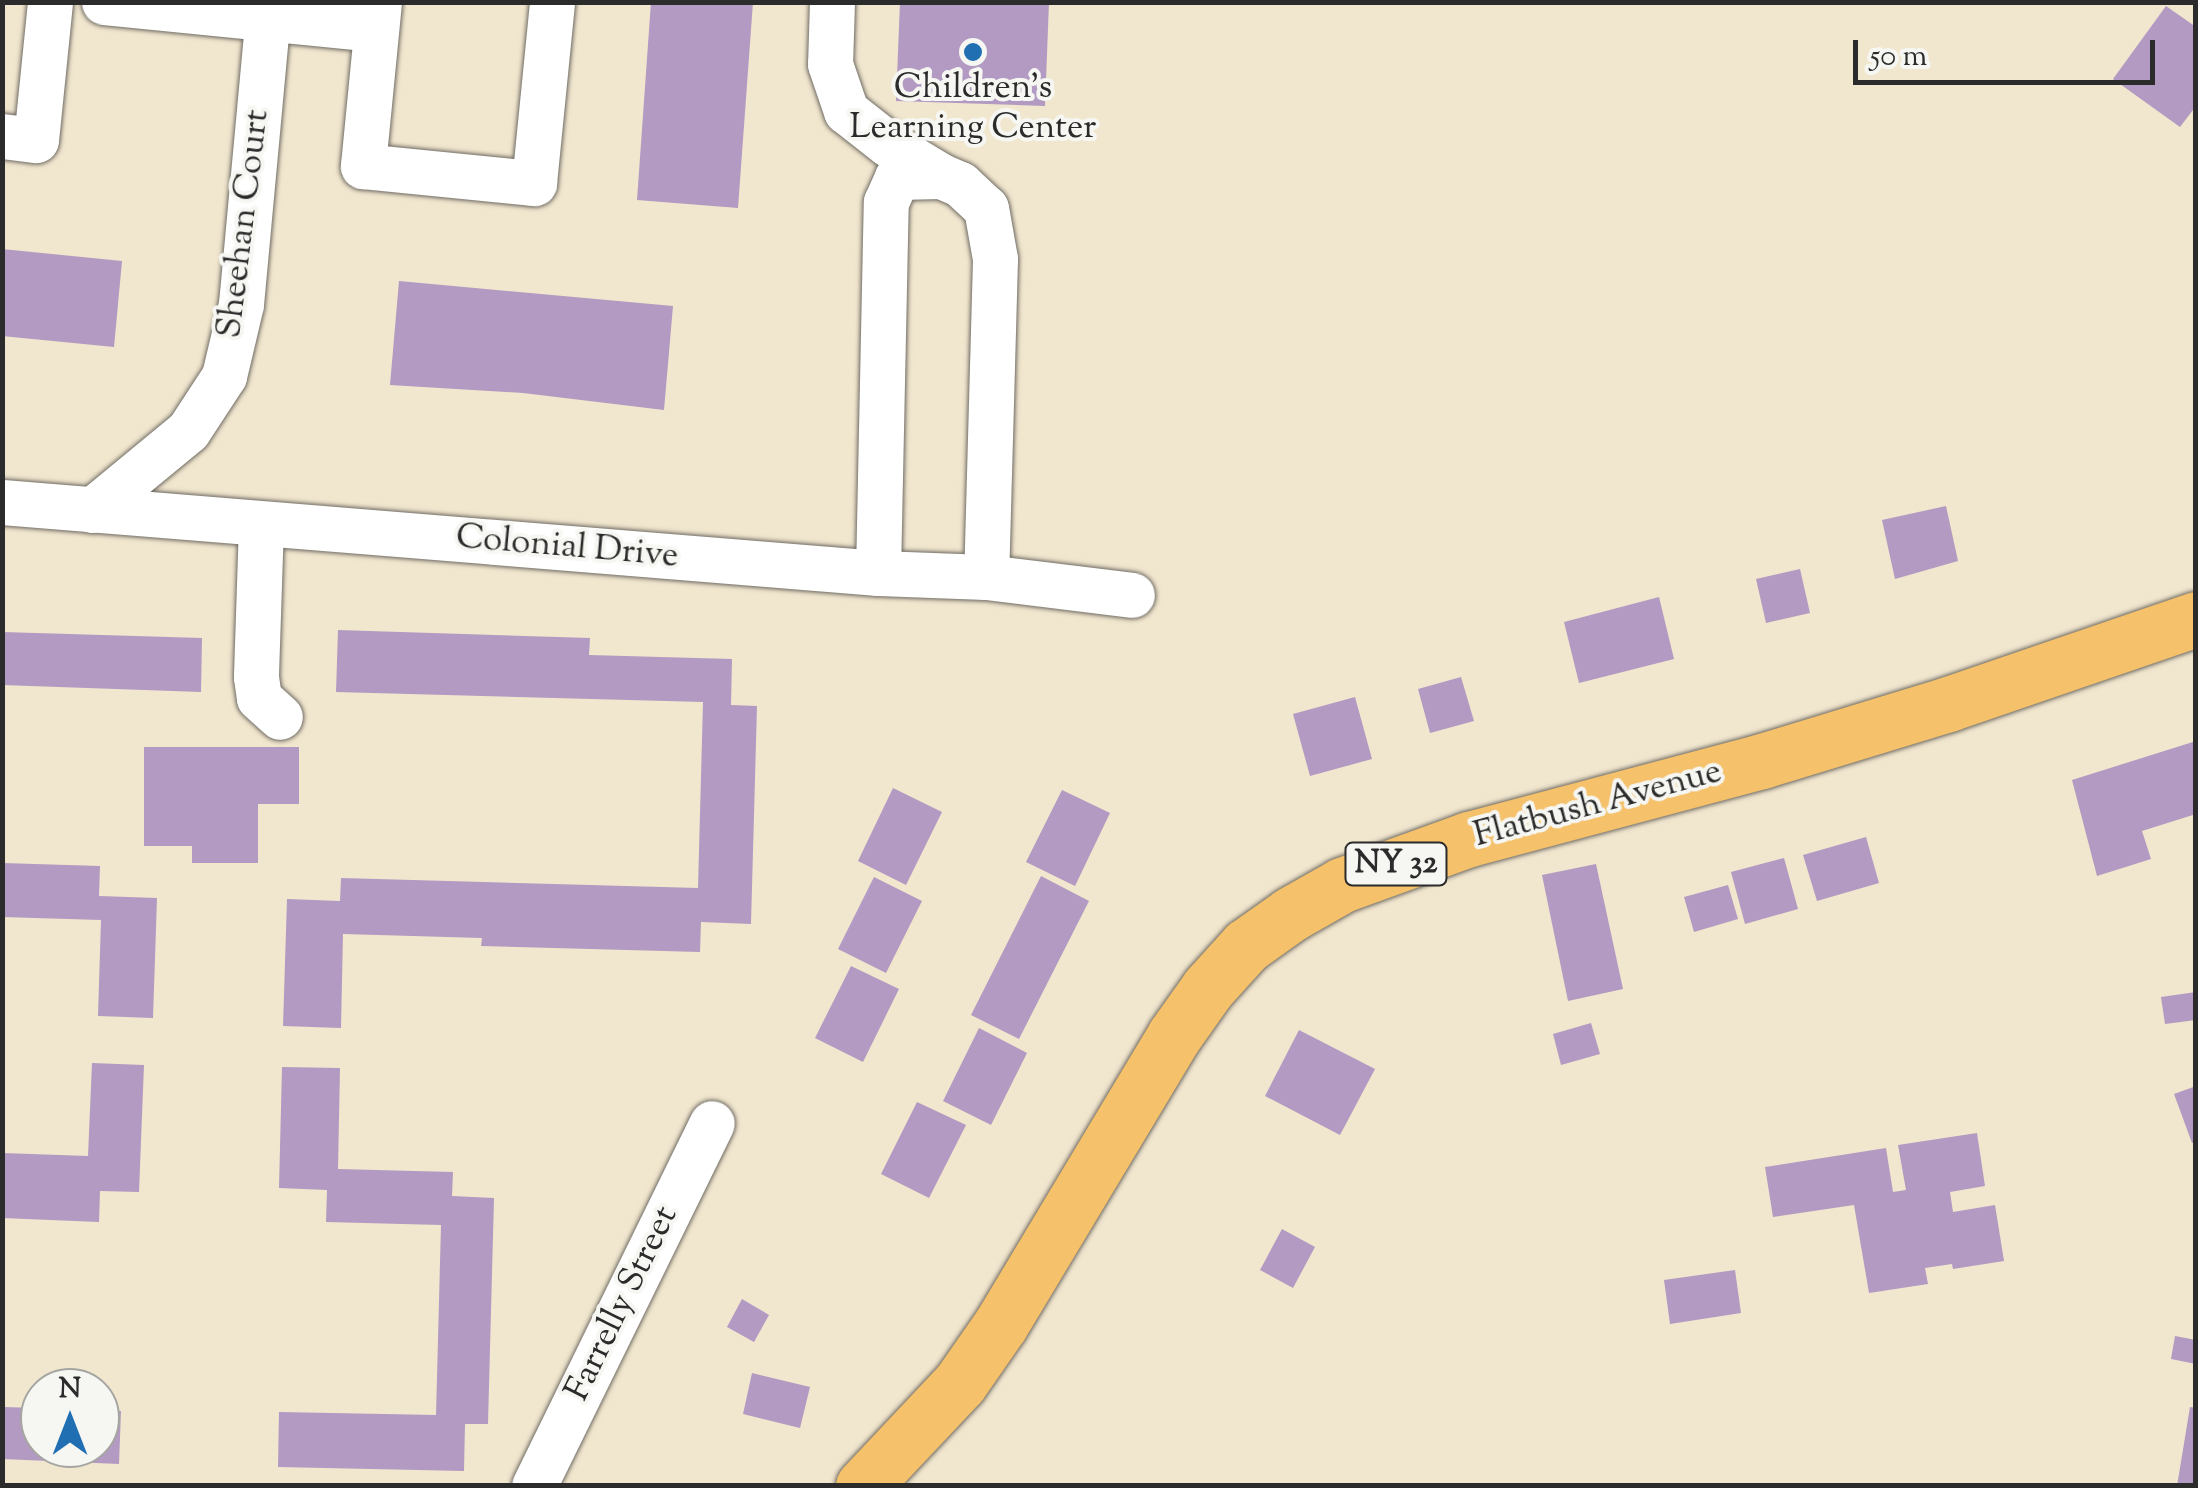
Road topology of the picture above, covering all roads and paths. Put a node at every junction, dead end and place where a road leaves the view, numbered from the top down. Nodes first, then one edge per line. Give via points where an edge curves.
1 (50, 2) edge
2 (104, 2) edge
3 (552, 2) edge
4 (832, 2) edge
5 (269, 11) edge
6 (378, 16) edge
7 (2, 136) edge
8 (941, 176) junction
9 (2, 502) edge
10 (92, 510) junction
11 (261, 524) junction
12 (878, 572) junction
13 (986, 577) junction
14 (1132, 595) dead end
15 (2196, 619) edge
16 (280, 717) dead end
17 (712, 1122) dead end
18 (534, 1486) edge
19 (864, 1486) edge

1 - 7 street via 36,140
2 - 5 street
3 - 6 street via 534,183 363,166
4 - 8 street via 830,64 846,111
5 - 6 street
5 - 10 street, Sheehan Court via 241,304 224,376 188,432
8 - 12 street via 897,177 886,202
8 - 13 street via 986,208 995,259
9 - 10 street, Colonial Drive
10 - 11 street, Colonial Drive
11 - 12 street, Colonial Drive
11 - 16 street via 256,677 259,698
12 - 13 street, Colonial Drive
13 - 14 street, Colonial Drive
15 - 19 main road, Flatbush Avenue / NY 32 via 1780,755 1468,839 1342,885 1291,914 1246,946 1208,988 980,1354
17 - 18 street, Farrelly Street

